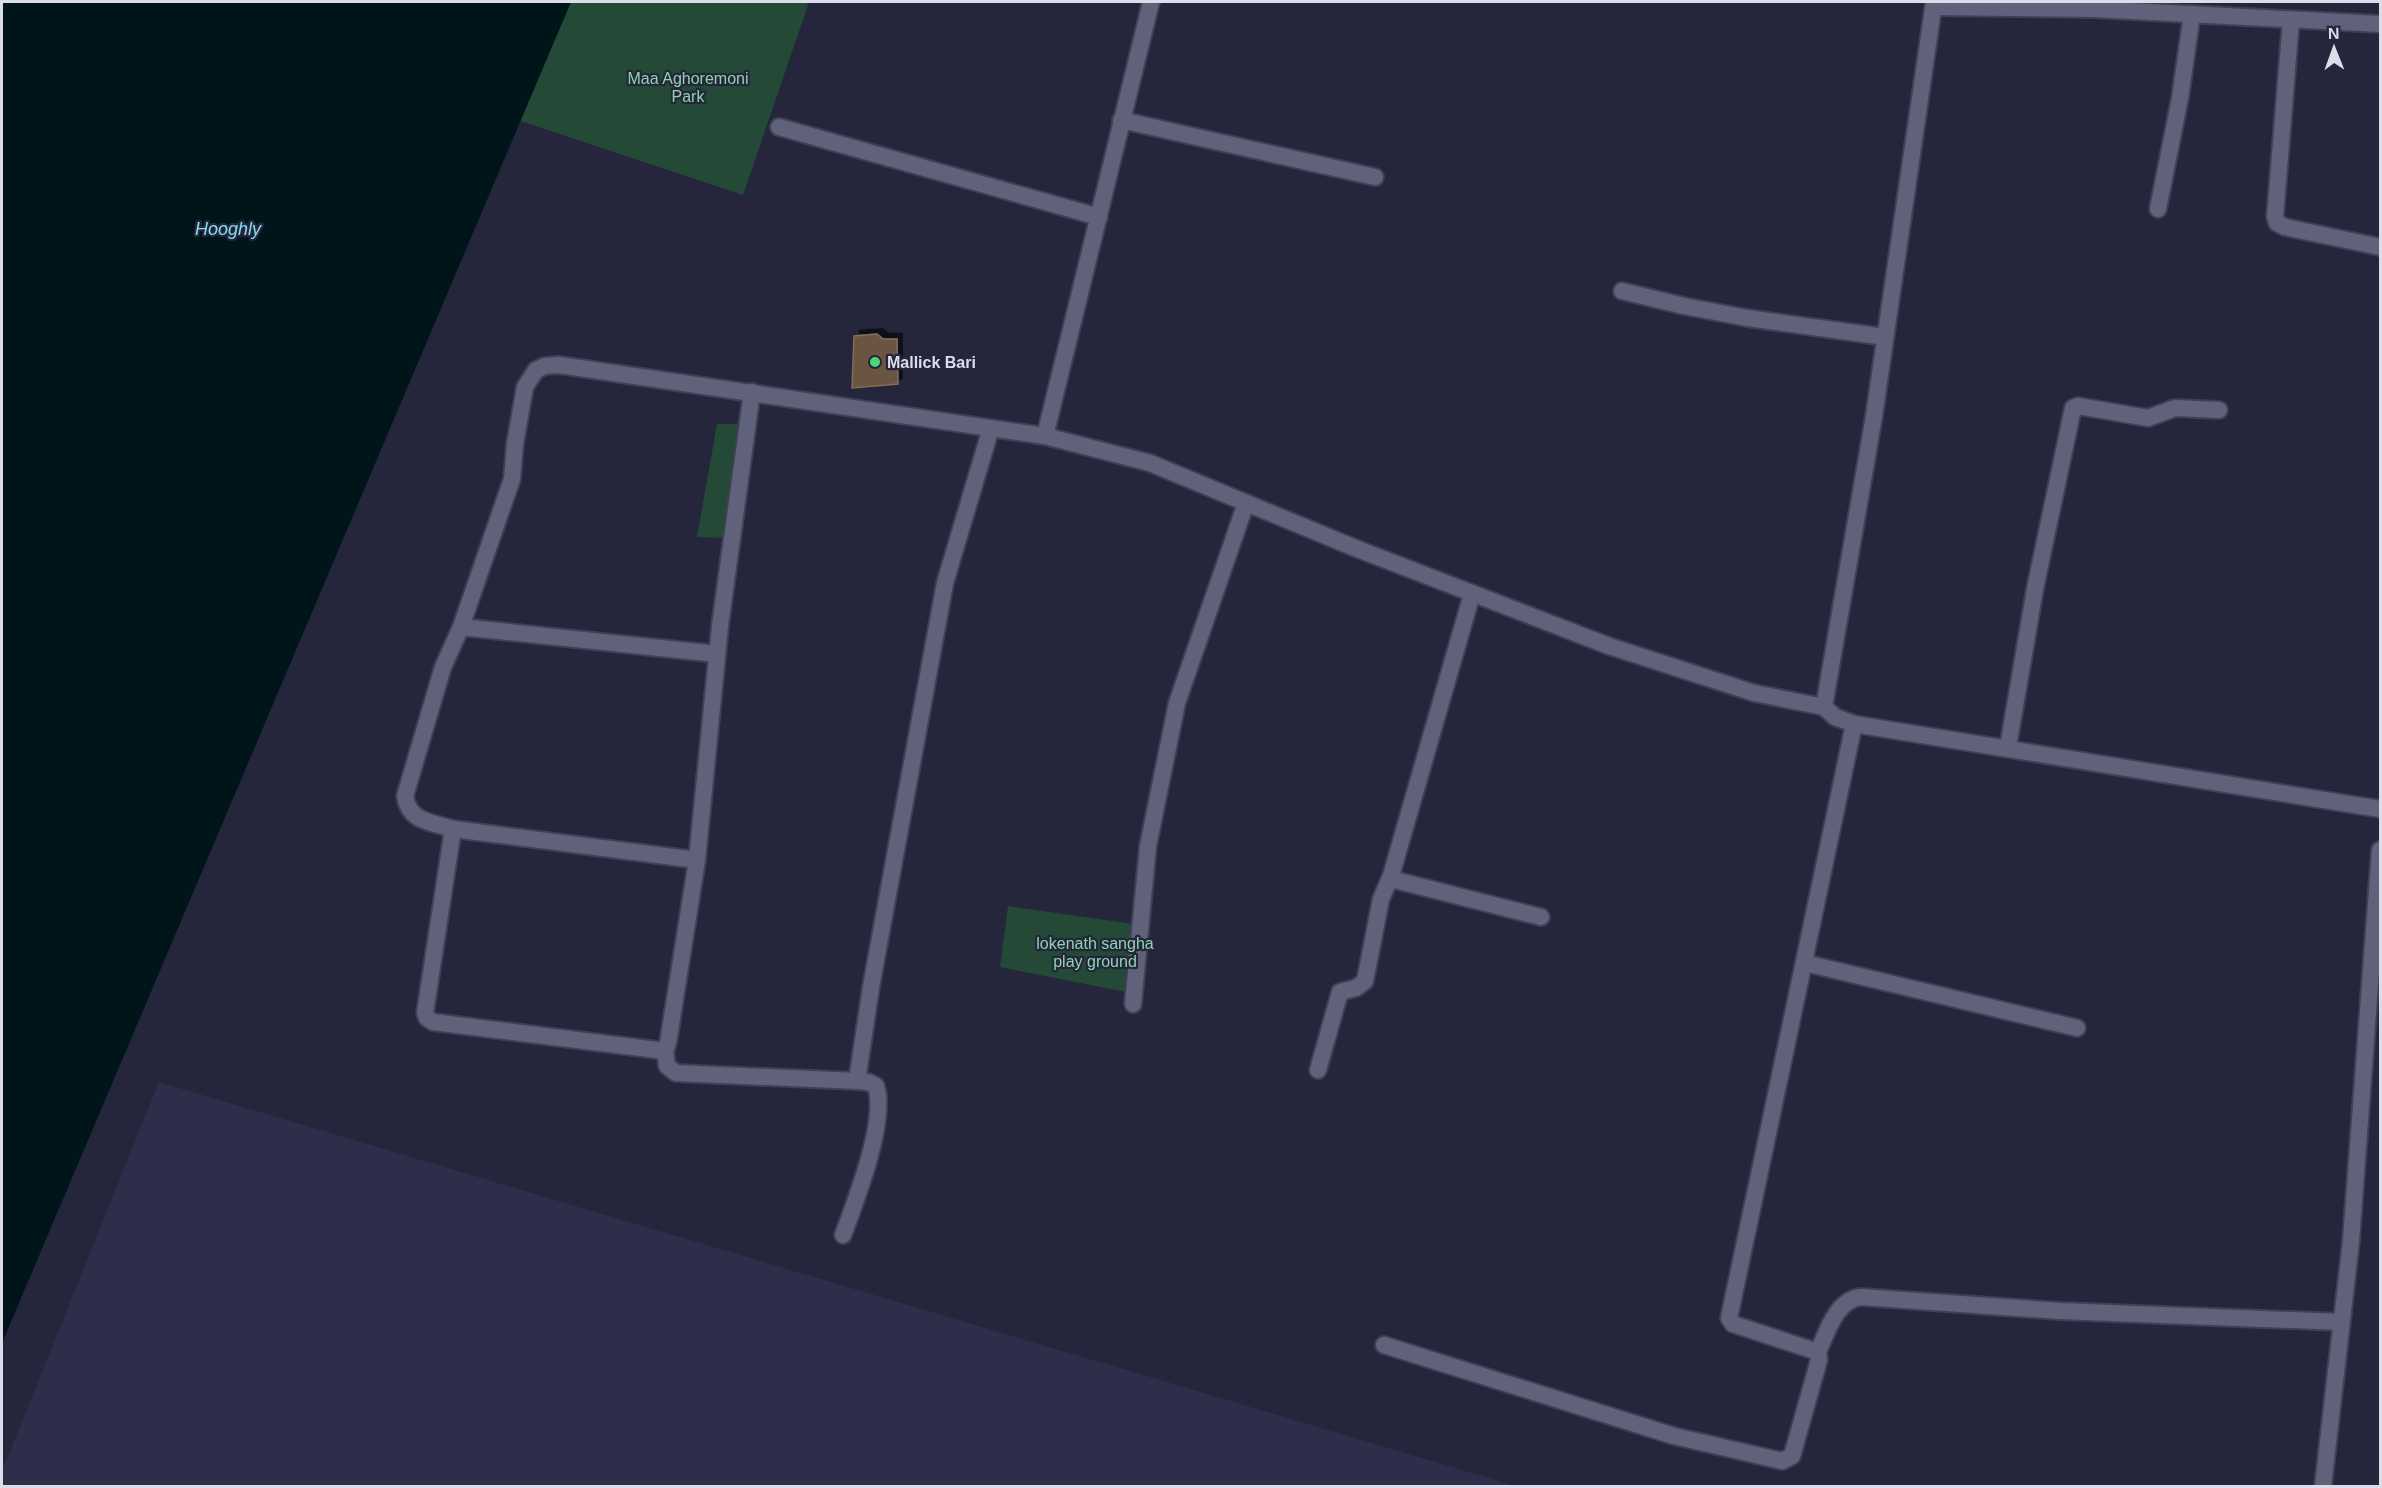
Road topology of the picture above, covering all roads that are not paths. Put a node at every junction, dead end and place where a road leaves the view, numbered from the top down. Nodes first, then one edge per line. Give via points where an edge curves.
1 (1151, 2) edge
2 (1934, 4) edge
3 (2154, 7) edge
4 (2192, 15) junction
5 (2292, 20) junction
6 (2380, 24) edge
7 (1121, 120) junction
8 (779, 127) dead end
9 (1375, 177) dead end
10 (2158, 209) dead end
11 (1099, 217) junction
12 (2380, 248) edge
13 (1622, 291) dead end
14 (1885, 337) junction
15 (752, 392) junction
16 (2219, 410) dead end
17 (991, 428) junction
18 (1045, 436) junction
19 (1246, 503) junction
20 (1472, 594) junction
21 (460, 627) junction
22 (717, 654) junction
23 (1824, 706) junction
24 (1854, 724) junction
25 (2008, 747) junction
26 (2380, 809) edge
27 (453, 830) junction
28 (2380, 850) edge
29 (697, 860) junction
30 (1391, 876) junction
31 (1541, 916) dead end
32 (1805, 963) junction
33 (1133, 1004) dead end
34 (2077, 1028) dead end
35 (665, 1051) junction
36 (1318, 1070) dead end
37 (857, 1081) junction
38 (843, 1235) dead end
39 (2341, 1322) junction
40 (1384, 1345) dead end
41 (1818, 1352) junction
42 (2326, 1486) edge

1 - 7 street
2 - 3 street
2 - 14 street
3 - 4 street
4 - 5 street
4 - 10 street
5 - 6 street
5 - 12 street via 2275,218 2285,227
7 - 9 street
7 - 11 street
8 - 11 street
11 - 18 street
13 - 14 street via 1747,318
14 - 23 street
15 - 17 street
15 - 21 street via 559,365 536,370 525,387 512,479
15 - 22 street
16 - 25 street via 2175,408 2148,418 2073,408 2035,589
17 - 18 street
17 - 37 street via 945,583
18 - 19 street via 1150,463
19 - 20 street
19 - 33 street via 1177,703 1148,846
20 - 23 street via 1609,646 1754,693
20 - 30 street
21 - 22 street
21 - 27 street via 443,666 405,796 406,807 416,818
22 - 29 street
23 - 24 street via 1835,717
24 - 25 street
24 - 32 street
25 - 26 street
27 - 29 street
27 - 35 street via 427,1018
28 - 39 street
29 - 35 street
30 - 31 street
30 - 36 street via 1381,899 1365,981 1340,992
32 - 34 street
32 - 41 street via 1729,1318 1733,1324
35 - 37 street via 667,1066 676,1073
37 - 38 street via 876,1086 878,1105 867,1170
39 - 41 street via 2061,1311 1861,1297 1846,1302 1840,1309
39 - 42 street
40 - 41 street via 1674,1436 1782,1461 1792,1456

